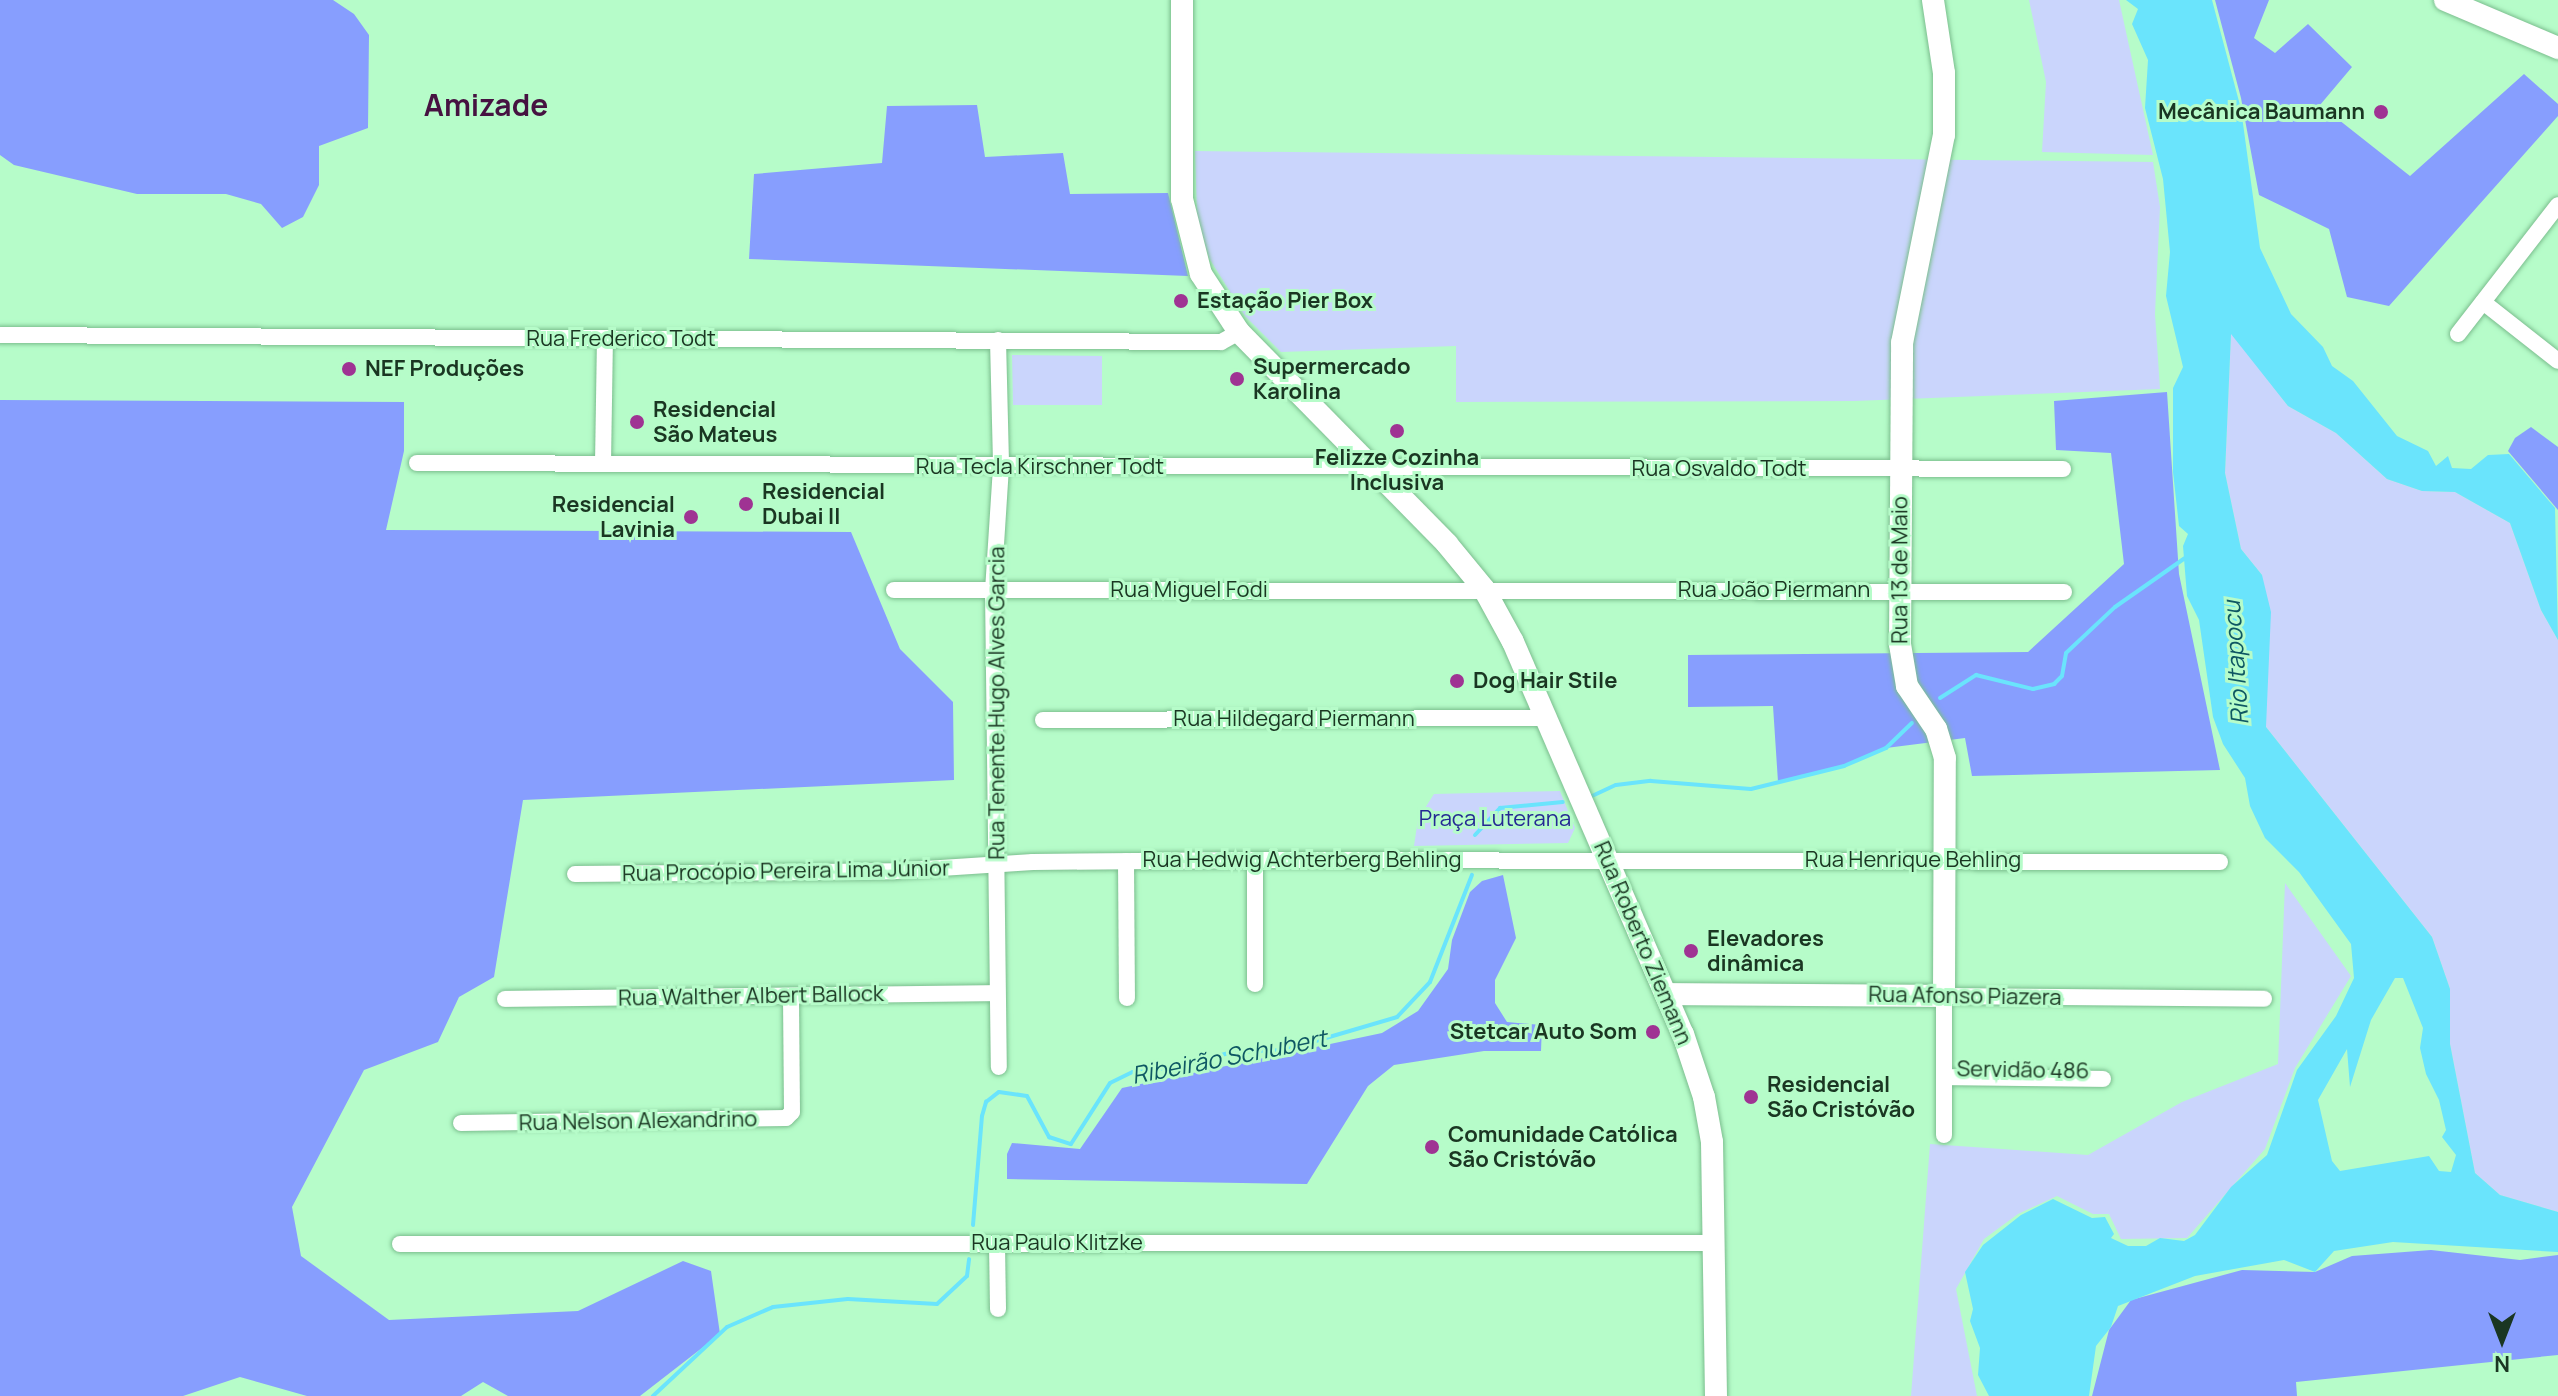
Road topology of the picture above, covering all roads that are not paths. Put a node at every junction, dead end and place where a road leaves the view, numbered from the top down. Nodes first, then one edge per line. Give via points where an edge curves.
1 (1182, 0) edge
2 (1933, 0) edge
3 (2445, 0) edge
4 (2558, 48) edge
5 (2558, 205) edge
6 (2483, 302) junction
7 (1239, 332) junction
8 (2458, 334) dead end
9 (0, 335) edge
10 (605, 338) junction
11 (998, 340) junction
12 (2558, 361) edge
13 (417, 463) dead end
14 (603, 464) junction
15 (1001, 467) junction
16 (1900, 469) junction
17 (2063, 469) dead end
18 (1375, 470) junction
19 (1484, 589) junction
20 (894, 590) dead end
21 (993, 591) junction
22 (1900, 591) junction
23 (2064, 592) dead end
24 (1545, 718) junction
25 (1043, 720) dead end
26 (1607, 858) junction
27 (1255, 860) junction
28 (1945, 860) junction
29 (1126, 861) junction
30 (2220, 862) dead end
31 (997, 865) junction
32 (575, 874) dead end
33 (1255, 984) dead end
34 (997, 993) junction
35 (1666, 994) junction
36 (791, 996) junction
37 (1944, 996) junction
38 (1127, 998) dead end
39 (505, 999) dead end
40 (2264, 999) dead end
41 (999, 1067) dead end
42 (1944, 1073) junction
43 (2103, 1075) dead end
44 (461, 1123) dead end
45 (1944, 1135) dead end
46 (1714, 1243) junction
47 (400, 1244) dead end
48 (997, 1244) junction
49 (998, 1309) dead end
50 (1716, 1396) edge

1 - 7 main road, Rua Roberto Ziemann via 1185,229 1201,274
2 - 16 main road, Rua 13 de Maio via 1944,73 1944,135 1902,343
3 - 4 main road
5 - 6 street
6 - 8 street
6 - 12 street
7 - 11 street, Rua Frederico Todt via 1221,342
7 - 18 main road, Rua Roberto Ziemann
9 - 10 street, Rua Frederico Todt
10 - 11 street, Rua Frederico Todt
10 - 14 street
11 - 15 street, Rua Tenente Hugo Alves Garcia
13 - 14 street, Rua Tecla Kirschner Todt
14 - 15 street, Rua Tecla Kirschner Todt
15 - 18 street, Rua Tecla Kirschner Todt
15 - 21 street, Rua Tenente Hugo Alves Garcia
16 - 17 street, Rua Osvaldo Todt
16 - 18 street, Rua Osvaldo Todt
16 - 22 main road, Rua 13 de Maio
18 - 19 main road, Rua Roberto Ziemann
19 - 21 street, Rua Miguel Fodi
19 - 22 street, Rua João Piermann
19 - 24 main road, Rua Roberto Ziemann
20 - 21 street, Rua Miguel Fodi
21 - 31 street, Rua Tenente Hugo Alves Garcia
22 - 23 street, Rua João Piermann
22 - 28 main road, Rua 13 de Maio via 1903,675 1936,729 1945,758
24 - 25 street, Rua Hildegard Piermann
24 - 26 main road, Rua Roberto Ziemann
26 - 27 street, Rua Hedwig Achterberg Behling
26 - 28 street, Rua Henrique Behling
26 - 35 main road, Rua Roberto Ziemann
27 - 29 street, Rua Hedwig Achterberg Behling
27 - 33 street
28 - 30 street, Rua Henrique Behling
28 - 37 main road, Rua 13 de Maio
29 - 31 street, Rua Hedwig Achterberg Behling
29 - 38 street
31 - 32 street, Rua Procópio Pereira Lima Júnior
31 - 34 street, Rua Tenente Hugo Alves Garcia
34 - 36 street, Rua Walther Albert Ballock
34 - 41 street, Rua Tenente Hugo Alves Garcia
35 - 37 main road, Rua Afonso Piazera
35 - 46 main road, Rua Roberto Ziemann via 1708,1116
36 - 39 street, Rua Walther Albert Ballock
36 - 44 street, Rua Nelson Alexandrino via 792,1112 786,1118
37 - 40 street, Rua Afonso Piazera
37 - 42 street, Rua 13 de Maio
42 - 43 street
42 - 45 street, Rua 13 de Maio
46 - 48 street, Rua Paulo Klitzke
46 - 50 main road, Rua Roberto Ziemann
47 - 48 street, Rua Paulo Klitzke
48 - 49 street

